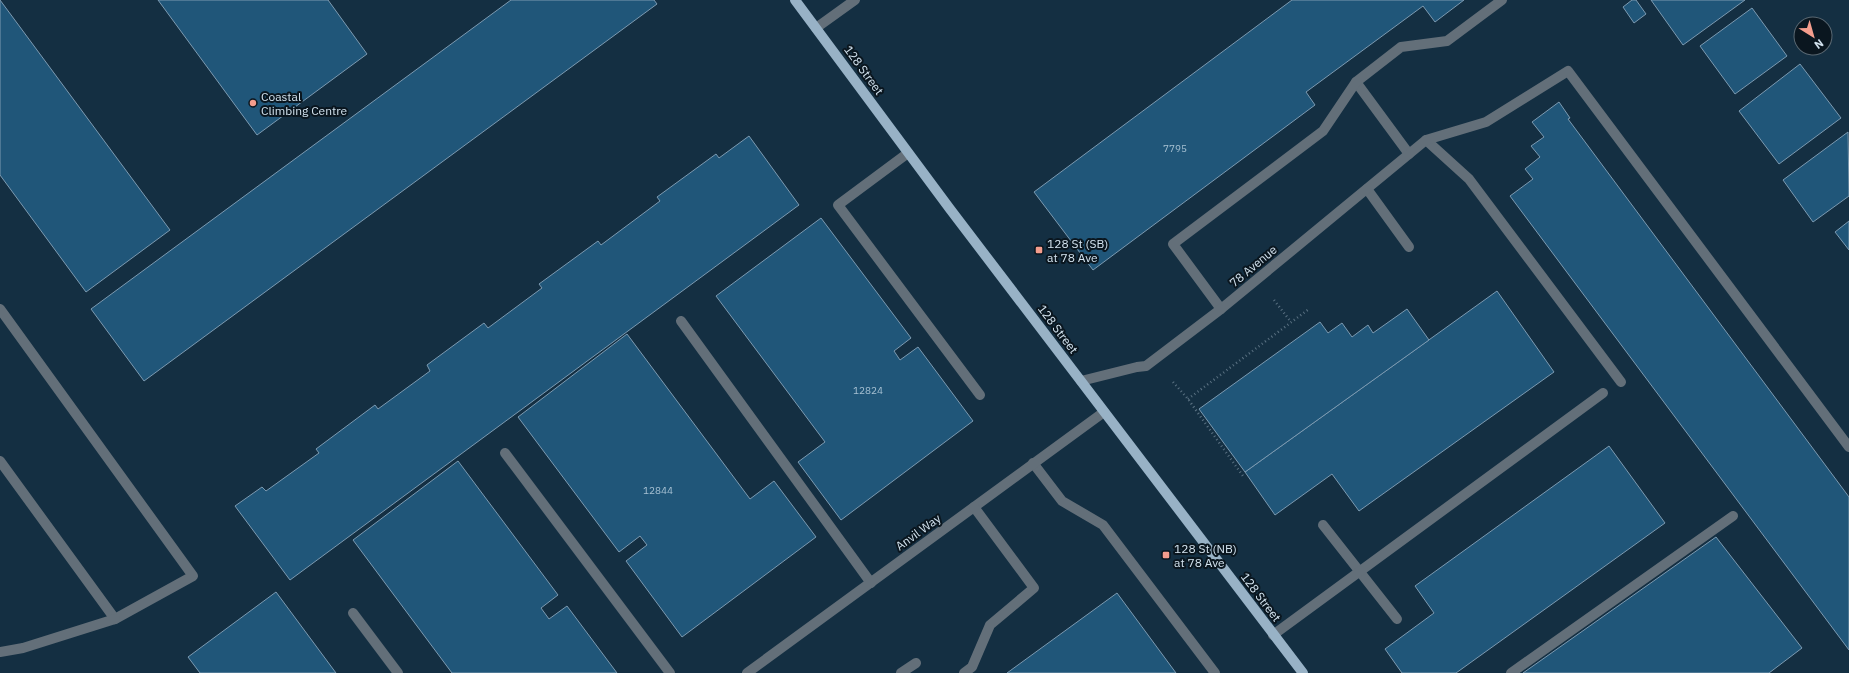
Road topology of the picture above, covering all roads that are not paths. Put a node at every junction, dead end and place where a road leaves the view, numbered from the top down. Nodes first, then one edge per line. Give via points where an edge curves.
1 (795, 0) edge
2 (855, 0) edge
3 (1502, 0) edge
4 (816, 28) junction
5 (1356, 82) junction
6 (1426, 140) junction
7 (908, 153) junction
8 (1410, 154) junction
9 (1367, 189) junction
10 (1409, 247) dead end
11 (0, 309) edge
12 (1222, 309) junction
13 (681, 321) dead end
14 (1081, 381) junction
15 (1621, 382) dead end
16 (1603, 393) dead end
17 (980, 395) dead end
18 (1104, 412) junction
19 (1849, 447) edge
20 (505, 453) dead end
21 (0, 461) edge
22 (1033, 463) junction
23 (974, 507) junction
24 (1733, 516) dead end
25 (1323, 525) dead end
26 (1360, 571) junction
27 (871, 583) junction
28 (353, 613) dead end
29 (1397, 619) dead end
30 (115, 620) junction
31 (1273, 635) junction
32 (0, 652) edge
33 (916, 663) dead end
34 (1299, 672) edge
35 (398, 673) edge
36 (670, 673) edge
37 (747, 673) edge
38 (901, 673) edge
39 (964, 673) edge
40 (1215, 673) edge
41 (1511, 673) edge

1 - 4 main road, 128 Street
2 - 4 street
3 - 5 street via 1447,41 1401,47
4 - 7 main road, 128 Street
5 - 8 street
5 - 12 street via 1323,131 1173,244
6 - 8 street, 78 Avenue
6 - 15 street via 1469,179
6 - 19 street via 1486,122 1568,71
7 - 14 main road, 128 Street
7 - 17 street via 838,205
8 - 9 street, 78 Avenue
9 - 10 street
9 - 12 street, 78 Avenue
11 - 30 street via 193,576
12 - 14 street, 78 Avenue via 1146,366
13 - 27 street
14 - 18 main road, 128 Street
16 - 26 street
18 - 22 street, Anvil Way
18 - 31 main road, 128 Street
20 - 36 street
21 - 30 street
22 - 23 street, Anvil Way
22 - 40 street via 1062,501 1102,525
23 - 27 street, Anvil Way
23 - 39 street via 1034,588 990,625 972,668
24 - 41 street
25 - 26 street
26 - 29 street
26 - 31 street
27 - 37 street, Anvil Way
28 - 35 street
30 - 32 street via 23,648
31 - 34 main road, 128 Street
33 - 38 street

